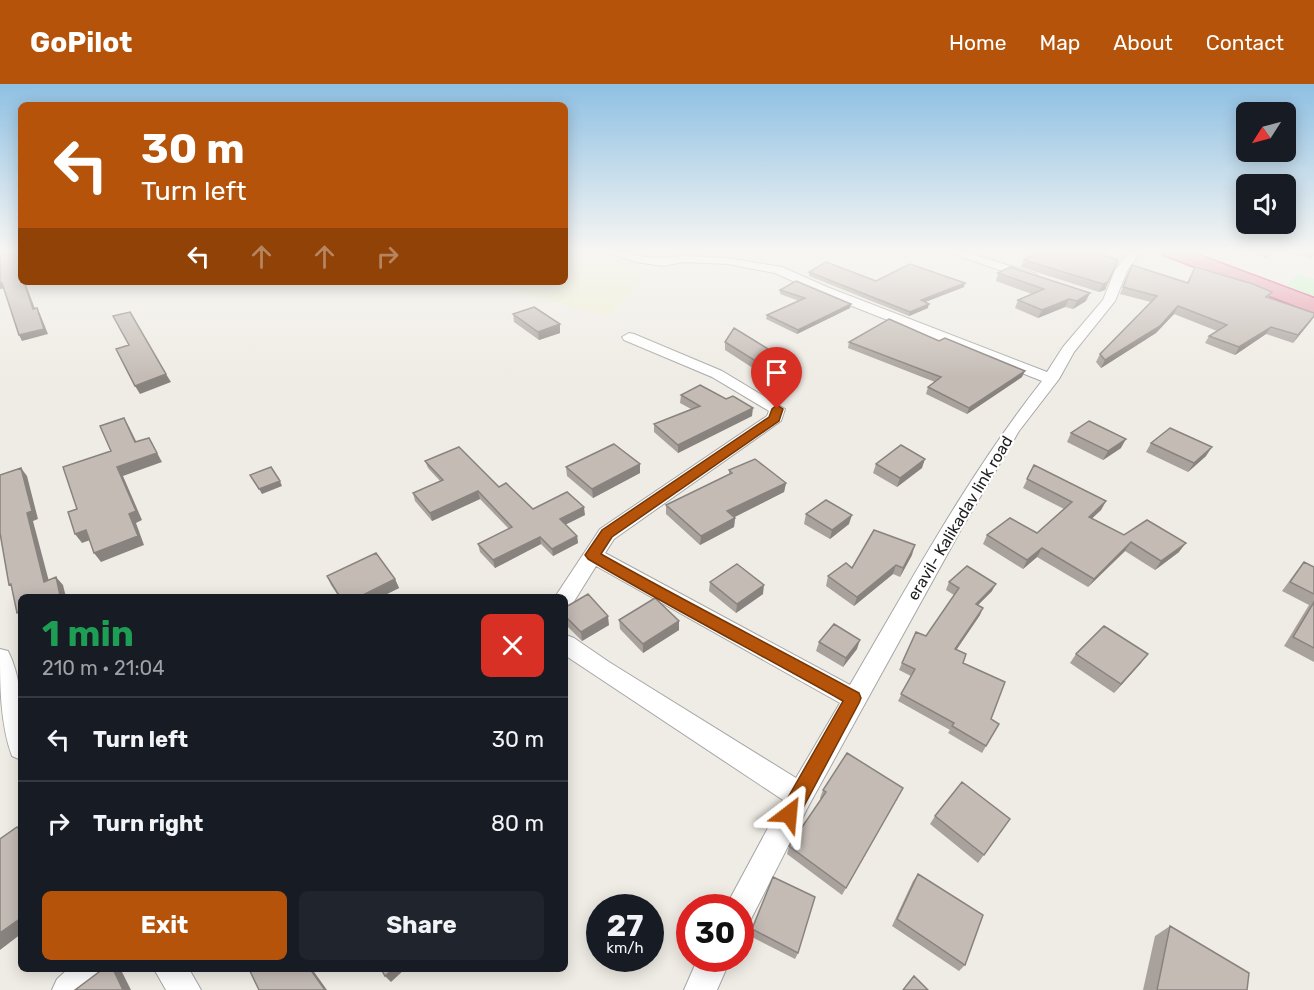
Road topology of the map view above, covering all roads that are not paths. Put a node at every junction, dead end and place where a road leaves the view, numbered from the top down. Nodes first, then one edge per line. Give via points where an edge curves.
1 (831, 293) edge
2 (1107, 293) edge
3 (1281, 293) edge
4 (1314, 306) edge
5 (629, 337) dead end
6 (1051, 379) junction
7 (592, 555) junction
8 (568, 594) edge
9 (568, 645) edge
10 (0, 658) edge
11 (853, 698) junction
12 (18, 735) edge
13 (800, 796) junction
14 (748, 894) edge
15 (89, 972) edge
16 (172, 972) edge
17 (708, 972) edge
18 (68, 990) edge
19 (185, 990) edge
20 (699, 990) edge

1 - 6 street
2 - 6 street, eravil- Kalikadav link road
3 - 4 highway
5 - 7 street via 717,374 777,409 775,418 607,534
6 - 11 street, eravil- Kalikadav link road via 1012,430
7 - 8 street
7 - 11 street
9 - 13 street
10 - 12 street
11 - 13 street, eravil- Kalikadav link road
13 - 14 street, eravil- Kalikadav link road
15 - 18 street
16 - 19 street
17 - 20 street

